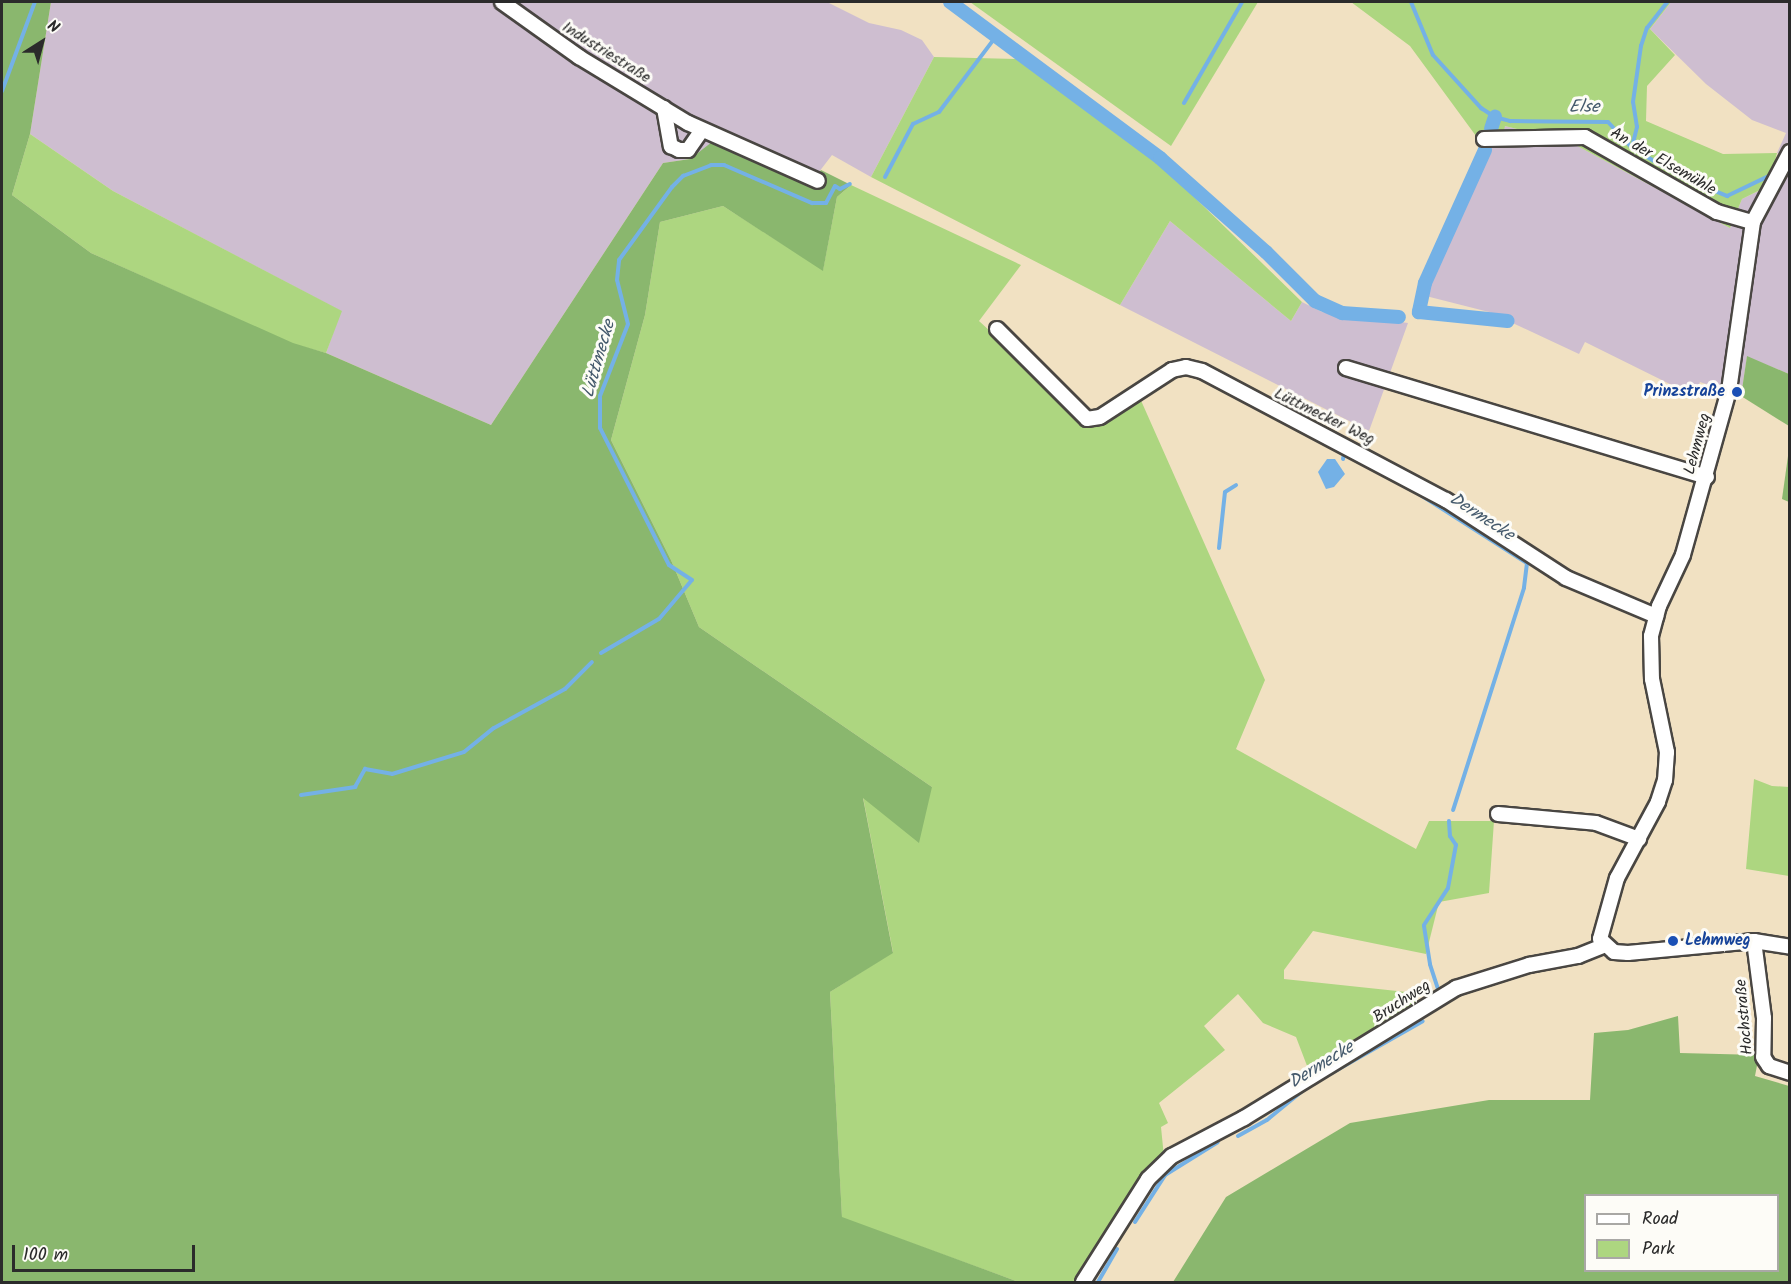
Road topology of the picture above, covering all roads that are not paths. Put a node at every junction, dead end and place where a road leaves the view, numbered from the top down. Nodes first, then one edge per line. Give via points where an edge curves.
1 (502, 2) edge
2 (664, 108) junction
3 (702, 129) junction
4 (1484, 139) dead end
5 (1788, 156) edge
6 (818, 182) dead end
7 (1753, 222) junction
8 (997, 329) dead end
9 (1346, 368) dead end
10 (1707, 477) junction
11 (1658, 611) junction
12 (1498, 814) dead end
13 (1639, 839) junction
14 (1754, 941) junction
15 (1605, 945) junction
16 (1790, 947) edge
17 (1790, 1073) edge
18 (1083, 1282) edge

1 - 2 street, Industriestraße via 579,57
2 - 3 street, Industriestraße
2 - 3 street via 671,146 687,150
3 - 6 street, Industriestraße
4 - 7 street, An der Elsemühle via 1585,137 1717,212
5 - 7 street, Lehmweg
7 - 10 street, Lehmweg via 1729,390
8 - 11 street, Lüttmecker Weg via 1087,418 1100,417 1172,370 1186,367 1202,371 1446,500 1566,578
9 - 10 street
10 - 11 street, Lehmweg
11 - 13 street, Lehmweg via 1650,659 1667,767 1658,802
12 - 13 street via 1596,824
13 - 15 street, Lehmweg via 1617,878 1600,932
14 - 15 street via 1651,953 1614,952
14 - 16 street
14 - 17 street, Hochstraße via 1764,1018 1763,1057 1769,1066
15 - 18 street, Bruchweg via 1578,956 1529,965 1456,988 1244,1118 1172,1156 1148,1179

